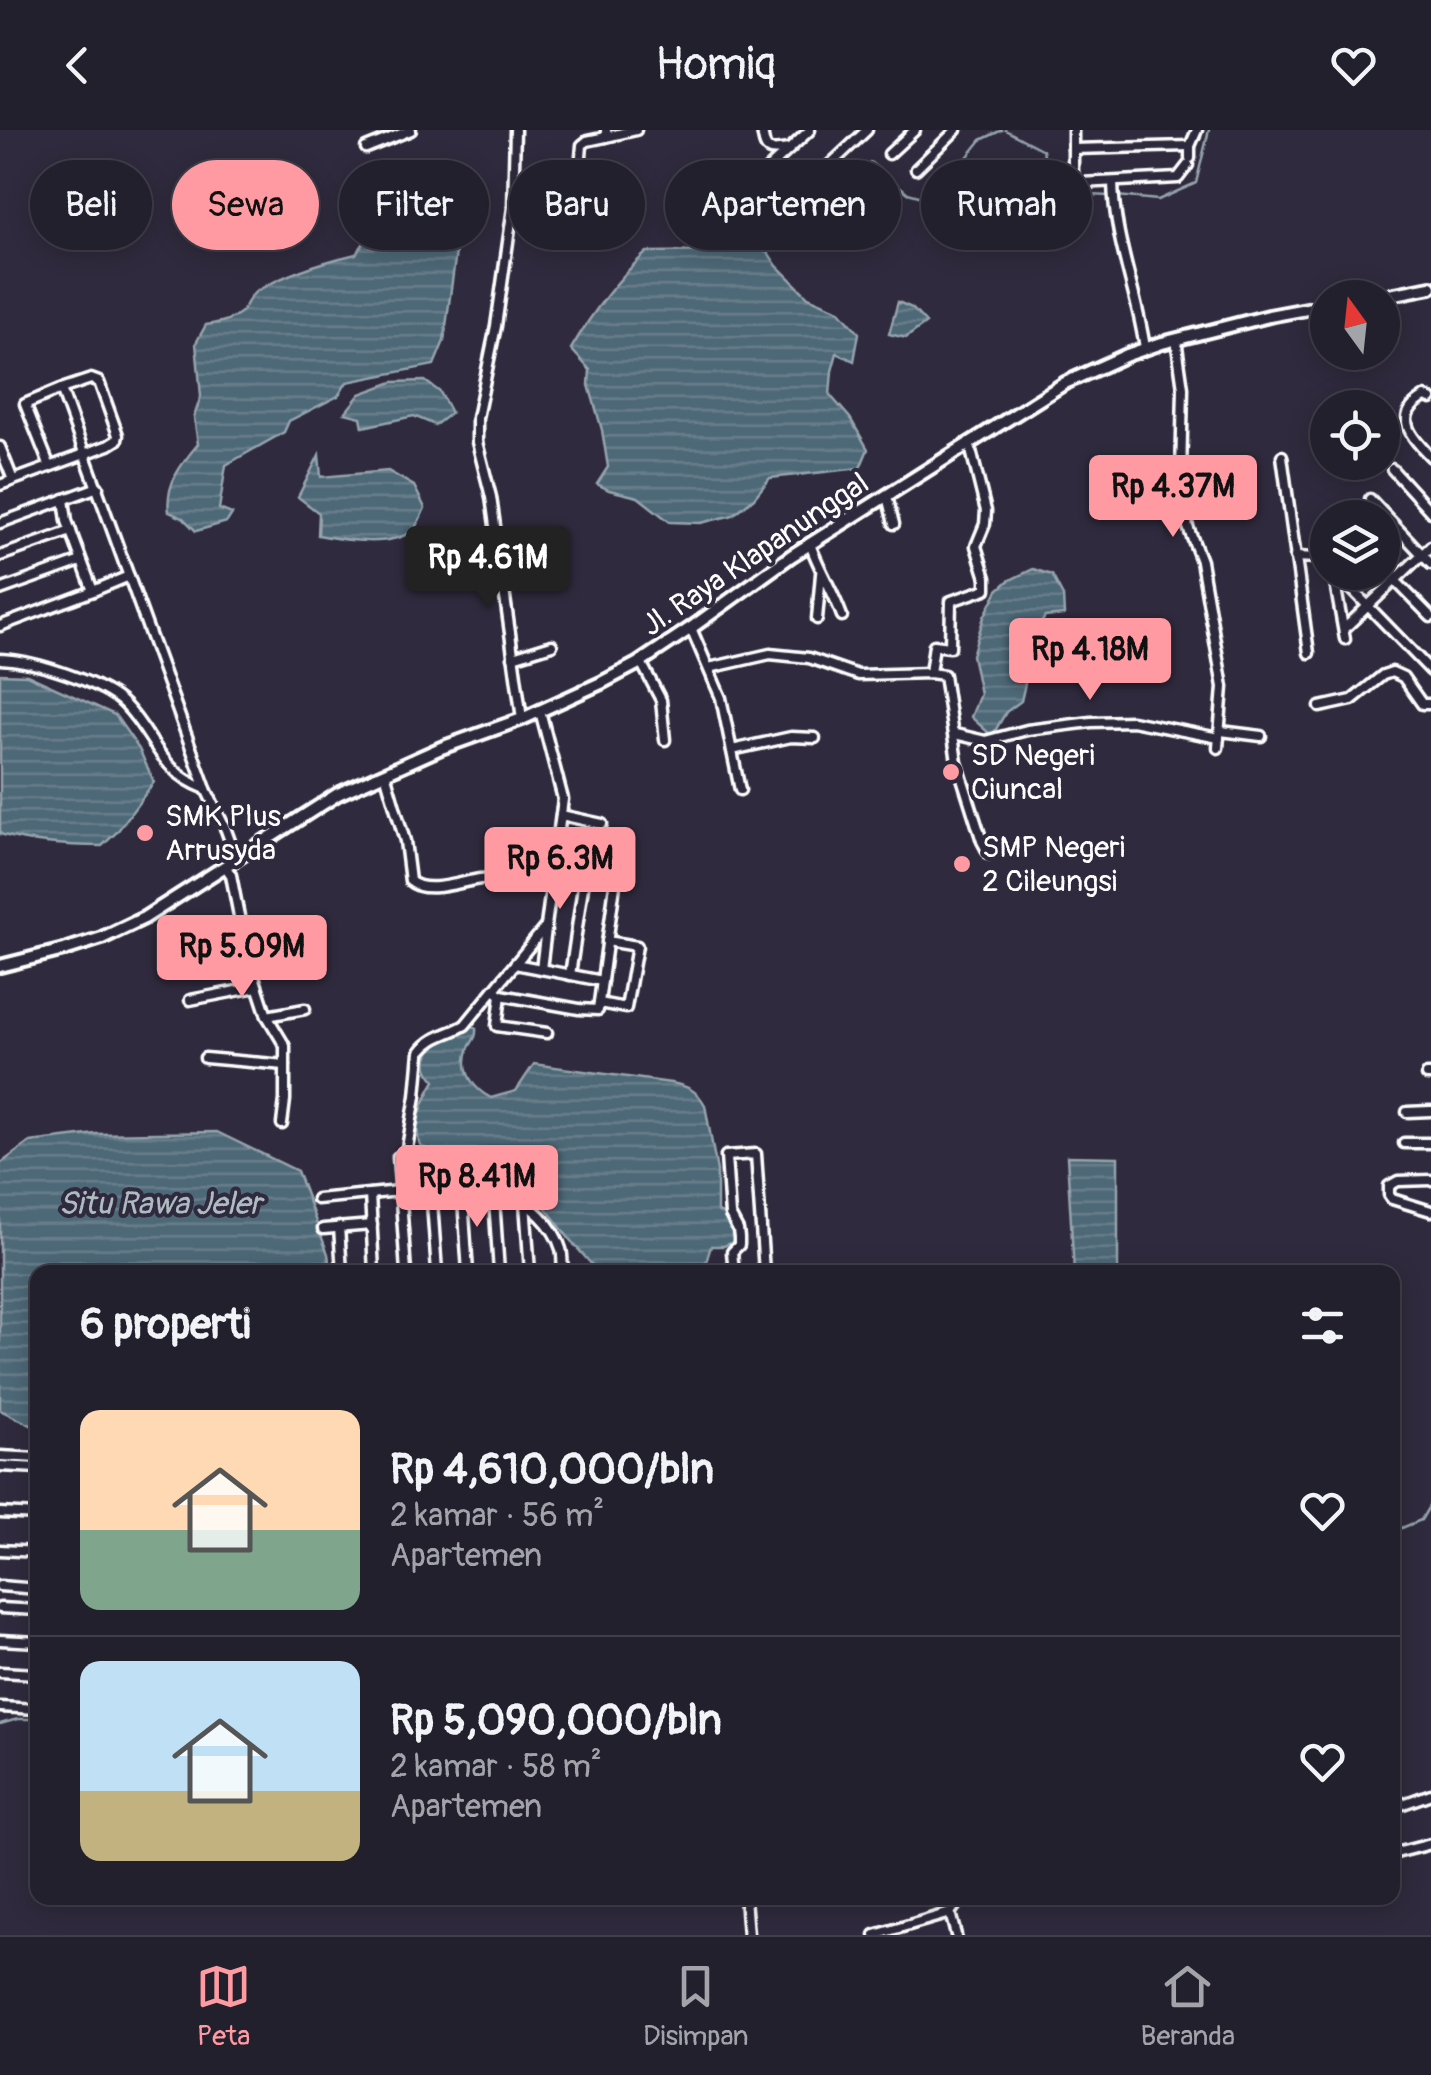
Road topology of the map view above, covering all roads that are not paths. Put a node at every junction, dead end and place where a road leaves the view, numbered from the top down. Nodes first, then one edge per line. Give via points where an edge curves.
1 (410, 130) edge
2 (515, 130) edge
3 (636, 130) edge
4 (762, 130) edge
5 (810, 130) edge
6 (867, 130) edge
7 (915, 130) edge
8 (956, 130) edge
9 (1073, 130) edge
10 (1197, 130) edge
11 (606, 134) edge
12 (1190, 146) junction
13 (366, 148) dead end
14 (789, 149) junction
15 (1074, 149) junction
16 (889, 154) dead end
17 (581, 157) dead end
18 (777, 160) edge
19 (834, 160) edge
20 (916, 169) dead end
21 (1113, 186) junction
22 (1431, 287) edge
23 (1400, 293) edge
24 (1310, 309) edge
25 (1176, 339) junction
26 (1146, 348) junction
27 (61, 388) junction
28 (1431, 398) edge
29 (969, 442) junction
30 (0, 447) edge
31 (85, 454) junction
32 (1282, 456) dead end
33 (1431, 457) edge
34 (50, 467) junction
35 (1400, 479) edge
36 (13, 480) junction
37 (0, 485) edge
38 (98, 487) junction
39 (887, 496) junction
40 (64, 499) junction
41 (1370, 499) dead end
42 (1431, 512) edge
43 (0, 522) edge
44 (894, 524) dead end
45 (70, 531) junction
46 (810, 544) junction
47 (1431, 546) edge
48 (1422, 555) junction
49 (0, 556) edge
50 (1295, 558) junction
51 (1310, 558) edge
52 (81, 561) junction
53 (1431, 564) edge
54 (821, 574) junction
55 (1400, 574) edge
56 (130, 576) junction
57 (1400, 585) edge
58 (0, 590) edge
59 (1337, 590) edge
60 (1353, 590) edge
61 (1384, 590) edge
62 (93, 591) junction
63 (1369, 606) junction
64 (842, 616) dead end
65 (1431, 617) edge
66 (817, 619) dead end
67 (0, 626) edge
68 (1347, 626) dead end
69 (691, 628) junction
70 (1345, 640) dead end
71 (552, 646) dead end
72 (1308, 653) dead end
73 (513, 657) junction
74 (0, 659) edge
75 (637, 664) junction
76 (709, 668) junction
77 (1431, 671) edge
78 (930, 673) junction
79 (1431, 704) edge
80 (1320, 707) dead end
81 (540, 710) junction
82 (522, 719) junction
83 (954, 734) junction
84 (1260, 736) dead end
85 (815, 738) dead end
86 (1219, 739) junction
87 (665, 740) dead end
88 (732, 750) junction
89 (386, 773) junction
90 (206, 789) junction
91 (740, 790) dead end
92 (561, 815) junction
93 (602, 824) dead end
94 (556, 848) junction
95 (588, 854) junction
96 (989, 854) dead end
97 (236, 858) junction
98 (225, 866) junction
99 (552, 884) junction
100 (546, 926) junction
101 (608, 940) junction
102 (515, 964) junction
103 (0, 966) edge
104 (541, 970) junction
105 (570, 975) junction
106 (602, 981) junction
107 (257, 987) junction
108 (498, 992) junction
109 (190, 1000) dead end
110 (599, 1003) junction
111 (305, 1009) dead end
112 (267, 1016) junction
113 (547, 1033) dead end
114 (205, 1058) dead end
115 (285, 1065) junction
116 (1431, 1111) edge
117 (1407, 1112) dead end
118 (282, 1124) dead end
119 (1404, 1143) dead end
120 (1431, 1143) edge
121 (409, 1153) junction
122 (428, 1161) junction
123 (461, 1170) junction
124 (1431, 1180) edge
125 (494, 1186) junction
126 (400, 1192) junction
127 (370, 1194) junction
128 (316, 1198) dead end
129 (525, 1203) junction
130 (1431, 1212) edge
131 (372, 1225) junction
132 (339, 1227) junction
133 (323, 1228) dead end
134 (342, 1265) edge
135 (374, 1265) edge
136 (405, 1265) edge
137 (436, 1265) edge
138 (468, 1265) edge
139 (499, 1265) edge
140 (529, 1265) edge
141 (562, 1265) edge
142 (733, 1265) edge
143 (764, 1265) edge
144 (0, 1456) edge
145 (30, 1458) edge
146 (0, 1466) edge
147 (30, 1468) edge
148 (0, 1513) edge
149 (30, 1515) edge
150 (0, 1550) edge
151 (30, 1552) edge
152 (0, 1586) edge
153 (30, 1588) edge
154 (0, 1608) edge
155 (30, 1610) edge
156 (0, 1640) edge
157 (30, 1642) edge
158 (0, 1672) edge
159 (30, 1674) edge
160 (0, 1706) edge
161 (30, 1708) edge
162 (1431, 1794) edge
163 (1400, 1805) edge
164 (1431, 1844) edge
165 (1400, 1852) edge
166 (745, 1905) edge
167 (956, 1905) edge
168 (950, 1912) junction
169 (748, 1935) edge
170 (875, 1935) edge
171 (956, 1935) edge

1 - 13 street
2 - 73 street via 513,207 477,418
3 - 11 street
4 - 14 street via 767,149
5 - 14 street
6 - 19 street
7 - 16 street
8 - 20 street
9 - 15 street
10 - 12 street
11 - 17 street via 582,144
12 - 15 street
12 - 21 street via 1178,178
14 - 18 street
15 - 21 street via 1078,182
21 - 26 street
22 - 23 street
24 - 25 street, Jl. Raya Klapanunggal
25 - 26 street, Jl. Raya Klapanunggal
25 - 86 street via 1184,501 1202,561 1223,688
26 - 29 street, Jl. Raya Klapanunggal via 1065,383
27 - 31 street
27 - 31 street via 99,382 118,434
27 - 34 street via 25,404
28 - 33 street via 1418,402 1406,424
29 - 39 street, Jl. Raya Klapanunggal
29 - 78 street via 986,511 976,546 986,589 951,601 950,647 934,645
30 - 36 street
31 - 34 street
31 - 38 street
32 - 50 street
34 - 36 street
35 - 42 street
36 - 37 street
38 - 40 street
38 - 56 street
39 - 44 street
39 - 46 street, Jl. Raya Klapanunggal
40 - 43 street
40 - 45 street
41 - 48 street
45 - 49 street
45 - 52 street
46 - 54 street
46 - 69 street, Jl. Raya Klapanunggal
47 - 48 street
48 - 53 street
48 - 55 street
50 - 51 street
50 - 72 street
52 - 58 street
52 - 62 street
54 - 64 street
54 - 66 street
56 - 62 street
56 - 90 street
57 - 65 street
59 - 70 street
60 - 63 street
61 - 63 street
62 - 67 street
63 - 68 street
63 - 77 street
69 - 75 street, Jl. Raya Klapanunggal
69 - 76 street
71 - 73 street
73 - 82 street
74 - 90 street via 109,692 176,773
75 - 81 street, Jl. Raya Klapanunggal
75 - 87 street via 662,700
76 - 78 street via 770,654 809,658 858,676
76 - 88 street
78 - 83 street via 945,677
79 - 80 street via 1420,702 1392,672 1352,700
81 - 82 street, Jl. Raya Klapanunggal
81 - 92 street via 563,799
82 - 89 street, Jl. Raya Klapanunggal
83 - 86 street via 985,740 1132,722
83 - 96 street
84 - 86 street
85 - 88 street
88 - 91 street
89 - 97 street, Jl. Raya Klapanunggal via 338,794
89 - 99 street via 414,885 486,878
90 - 97 street
92 - 93 street
92 - 94 street
94 - 95 street
94 - 99 street
95 - 101 street via 611,858 617,870
95 - 105 street
97 - 98 street, Jl. Raya Klapanunggal
98 - 103 street, Jl. Raya Klapanunggal via 102,938
98 - 107 street
99 - 100 street
100 - 102 street
100 - 104 street
101 - 106 street
101 - 110 street via 637,946 626,1008
102 - 104 street
102 - 108 street
104 - 105 street
105 - 106 street
106 - 110 street
107 - 109 street
107 - 112 street
108 - 110 street via 579,1009 598,1010
108 - 113 street via 497,1026
108 - 121 street via 465,1025 440,1034 420,1052
111 - 112 street
112 - 115 street via 283,1040
114 - 115 street
115 - 118 street
116 - 117 street
119 - 120 street
121 - 122 street
121 - 126 street via 398,1158
122 - 123 street
122 - 137 street
123 - 125 street
123 - 138 street
124 - 130 street via 1398,1181 1388,1191 1392,1199
125 - 129 street
125 - 139 street
126 - 127 street
126 - 136 street
127 - 128 street
127 - 131 street
129 - 140 street
129 - 141 street via 555,1236
131 - 132 street
131 - 135 street
132 - 133 street
132 - 134 street
142 - 143 street via 740,1238 730,1215 726,1156 756,1154
144 - 145 street
146 - 147 street
148 - 149 street
150 - 151 street
152 - 153 street
154 - 155 street
156 - 157 street
158 - 159 street
160 - 161 street
162 - 163 street
164 - 165 street
166 - 169 street
167 - 168 street
168 - 170 street
168 - 171 street

